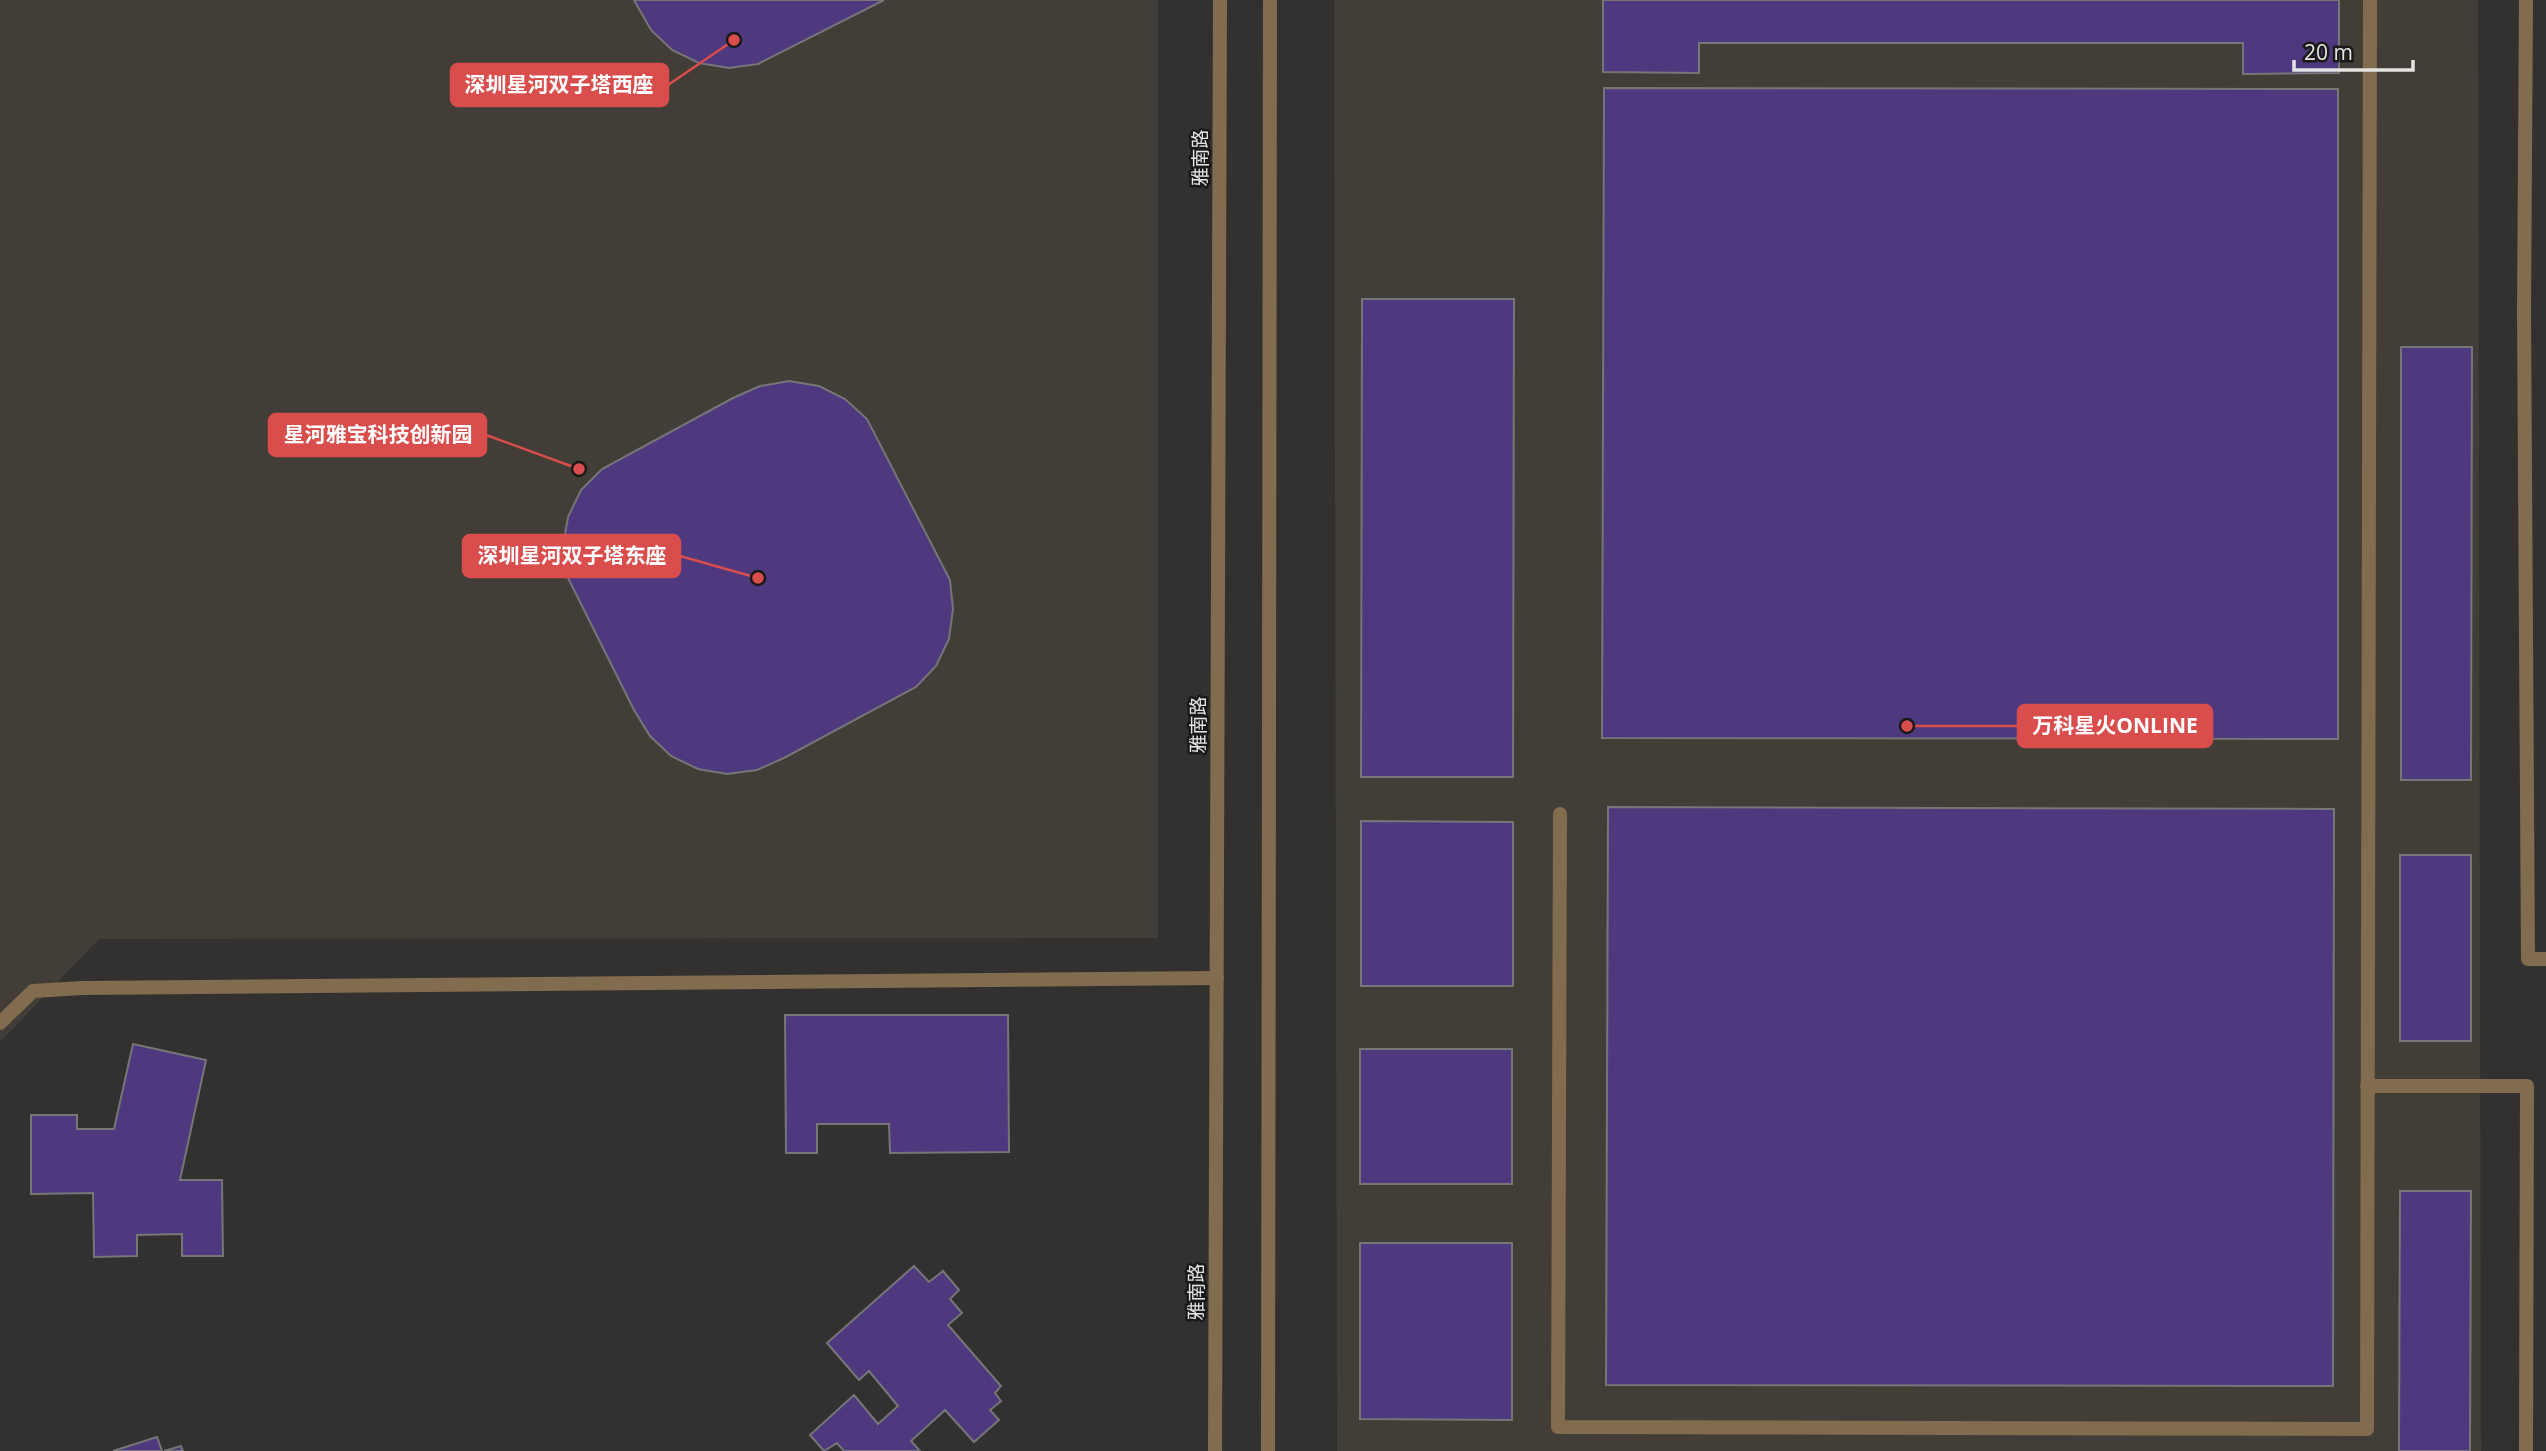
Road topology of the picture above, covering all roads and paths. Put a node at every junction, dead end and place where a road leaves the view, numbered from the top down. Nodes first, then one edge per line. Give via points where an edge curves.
1 (1220, 0) edge
2 (1270, 0) edge
3 (2370, 0) edge
4 (2526, 0) edge
5 (1560, 814) dead end
6 (2546, 959) edge
7 (1217, 978) junction
8 (0, 1023) edge
9 (2367, 1086) junction
10 (1215, 1451) edge
11 (1268, 1451) edge
12 (2526, 1451) edge

1 - 7 street, 雅南路
2 - 11 street
3 - 9 street
4 - 6 street via 2528,958
5 - 9 street via 1559,1427 2367,1429
7 - 8 street via 82,988 33,991
7 - 10 street, 雅南路
9 - 12 street via 2527,1086

